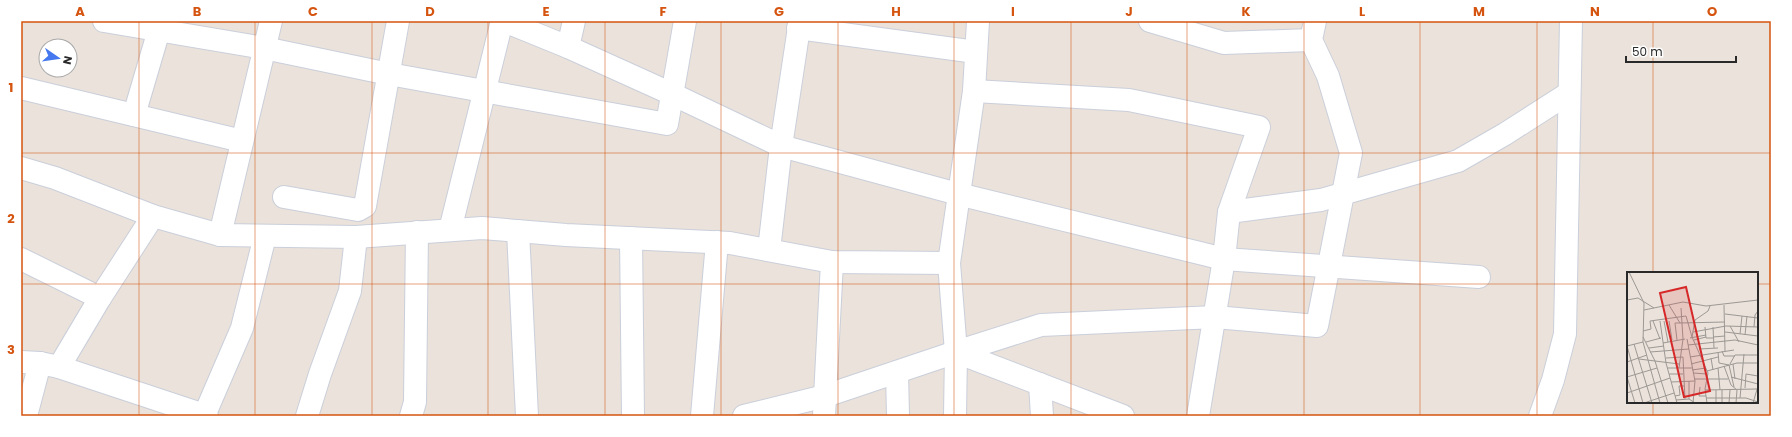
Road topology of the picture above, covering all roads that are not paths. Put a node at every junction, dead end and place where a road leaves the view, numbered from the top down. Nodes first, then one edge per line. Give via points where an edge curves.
1 (104, 21) edge
2 (272, 21) edge
3 (398, 21) edge
4 (503, 21) edge
5 (574, 21) edge
6 (685, 21) edge
7 (978, 21) edge
8 (1150, 21) edge
9 (1571, 21) edge
10 (799, 25) edge
11 (188, 27) edge
12 (159, 30) junction
13 (1313, 30) edge
14 (568, 47) junction
15 (264, 48) junction
16 (976, 52) junction
17 (389, 74) junction
18 (21, 88) edge
19 (484, 91) junction
20 (974, 91) junction
21 (1569, 93) junction
22 (672, 94) junction
23 (134, 115) junction
24 (242, 141) junction
25 (781, 146) junction
26 (21, 168) edge
27 (958, 194) junction
28 (1342, 194) junction
29 (284, 197) dead end
30 (1229, 212) junction
31 (153, 216) junction
32 (450, 230) junction
33 (518, 231) junction
34 (417, 232) junction
35 (220, 235) junction
36 (264, 236) junction
37 (356, 237) junction
38 (631, 238) junction
39 (717, 242) junction
40 (769, 250) junction
41 (1224, 259) junction
42 (21, 260) edge
43 (832, 262) junction
44 (949, 263) junction
45 (1328, 267) junction
46 (1479, 276) dead end
47 (100, 298) junction
48 (1214, 317) junction
49 (956, 352) junction
50 (40, 364) edge
51 (897, 372) junction
52 (1040, 384) junction
53 (824, 406) edge
54 (26, 416) edge
55 (205, 416) edge
56 (307, 416) edge
57 (411, 416) edge
58 (527, 416) edge
59 (633, 416) edge
60 (702, 416) edge
61 (744, 416) edge
62 (898, 416) edge
63 (955, 416) edge
64 (1042, 416) edge
65 (1123, 416) edge
66 (1198, 416) edge
67 (1540, 416) edge

1 - 12 street
2 - 15 street
3 - 17 street
4 - 14 street
4 - 19 street
5 - 14 street
6 - 22 street
7 - 16 street
8 - 13 street via 1224,44
9 - 21 street
10 - 16 street
10 - 25 street
11 - 12 street
11 - 15 street
12 - 23 street
13 - 28 street via 1351,153
14 - 22 street
15 - 17 street
15 - 24 street
16 - 20 street
17 - 19 street
17 - 29 street via 365,206 358,210
18 - 23 street
19 - 22 street via 667,124
19 - 32 street
20 - 27 street
20 - 30 street via 1128,100 1259,127
21 - 28 street via 1458,161
21 - 67 street via 1565,334
22 - 25 street
23 - 24 street
24 - 35 street
25 - 27 street
25 - 40 street
26 - 31 street via 55,178
27 - 41 street
27 - 44 street
28 - 30 street via 1321,200
28 - 45 street
30 - 41 street
31 - 35 street
31 - 47 street
32 - 33 street via 482,228
32 - 34 street
33 - 38 street
33 - 58 street
34 - 37 street
34 - 57 street via 415,402
35 - 36 street
36 - 37 street
36 - 55 street via 242,328
37 - 56 street via 350,291
38 - 39 street
38 - 59 street
39 - 40 street
39 - 60 street
40 - 43 street
41 - 45 street
41 - 48 street
42 - 47 street
43 - 44 street
43 - 53 street
44 - 49 street
45 - 46 street
45 - 48 street via 1317,326
47 - 50 street
48 - 49 street via 1041,325
48 - 66 street
49 - 51 street
49 - 52 street
49 - 63 street
50 - 54 street
50 - 55 street
51 - 53 street
51 - 62 street
52 - 64 street
52 - 65 street
53 - 61 street

